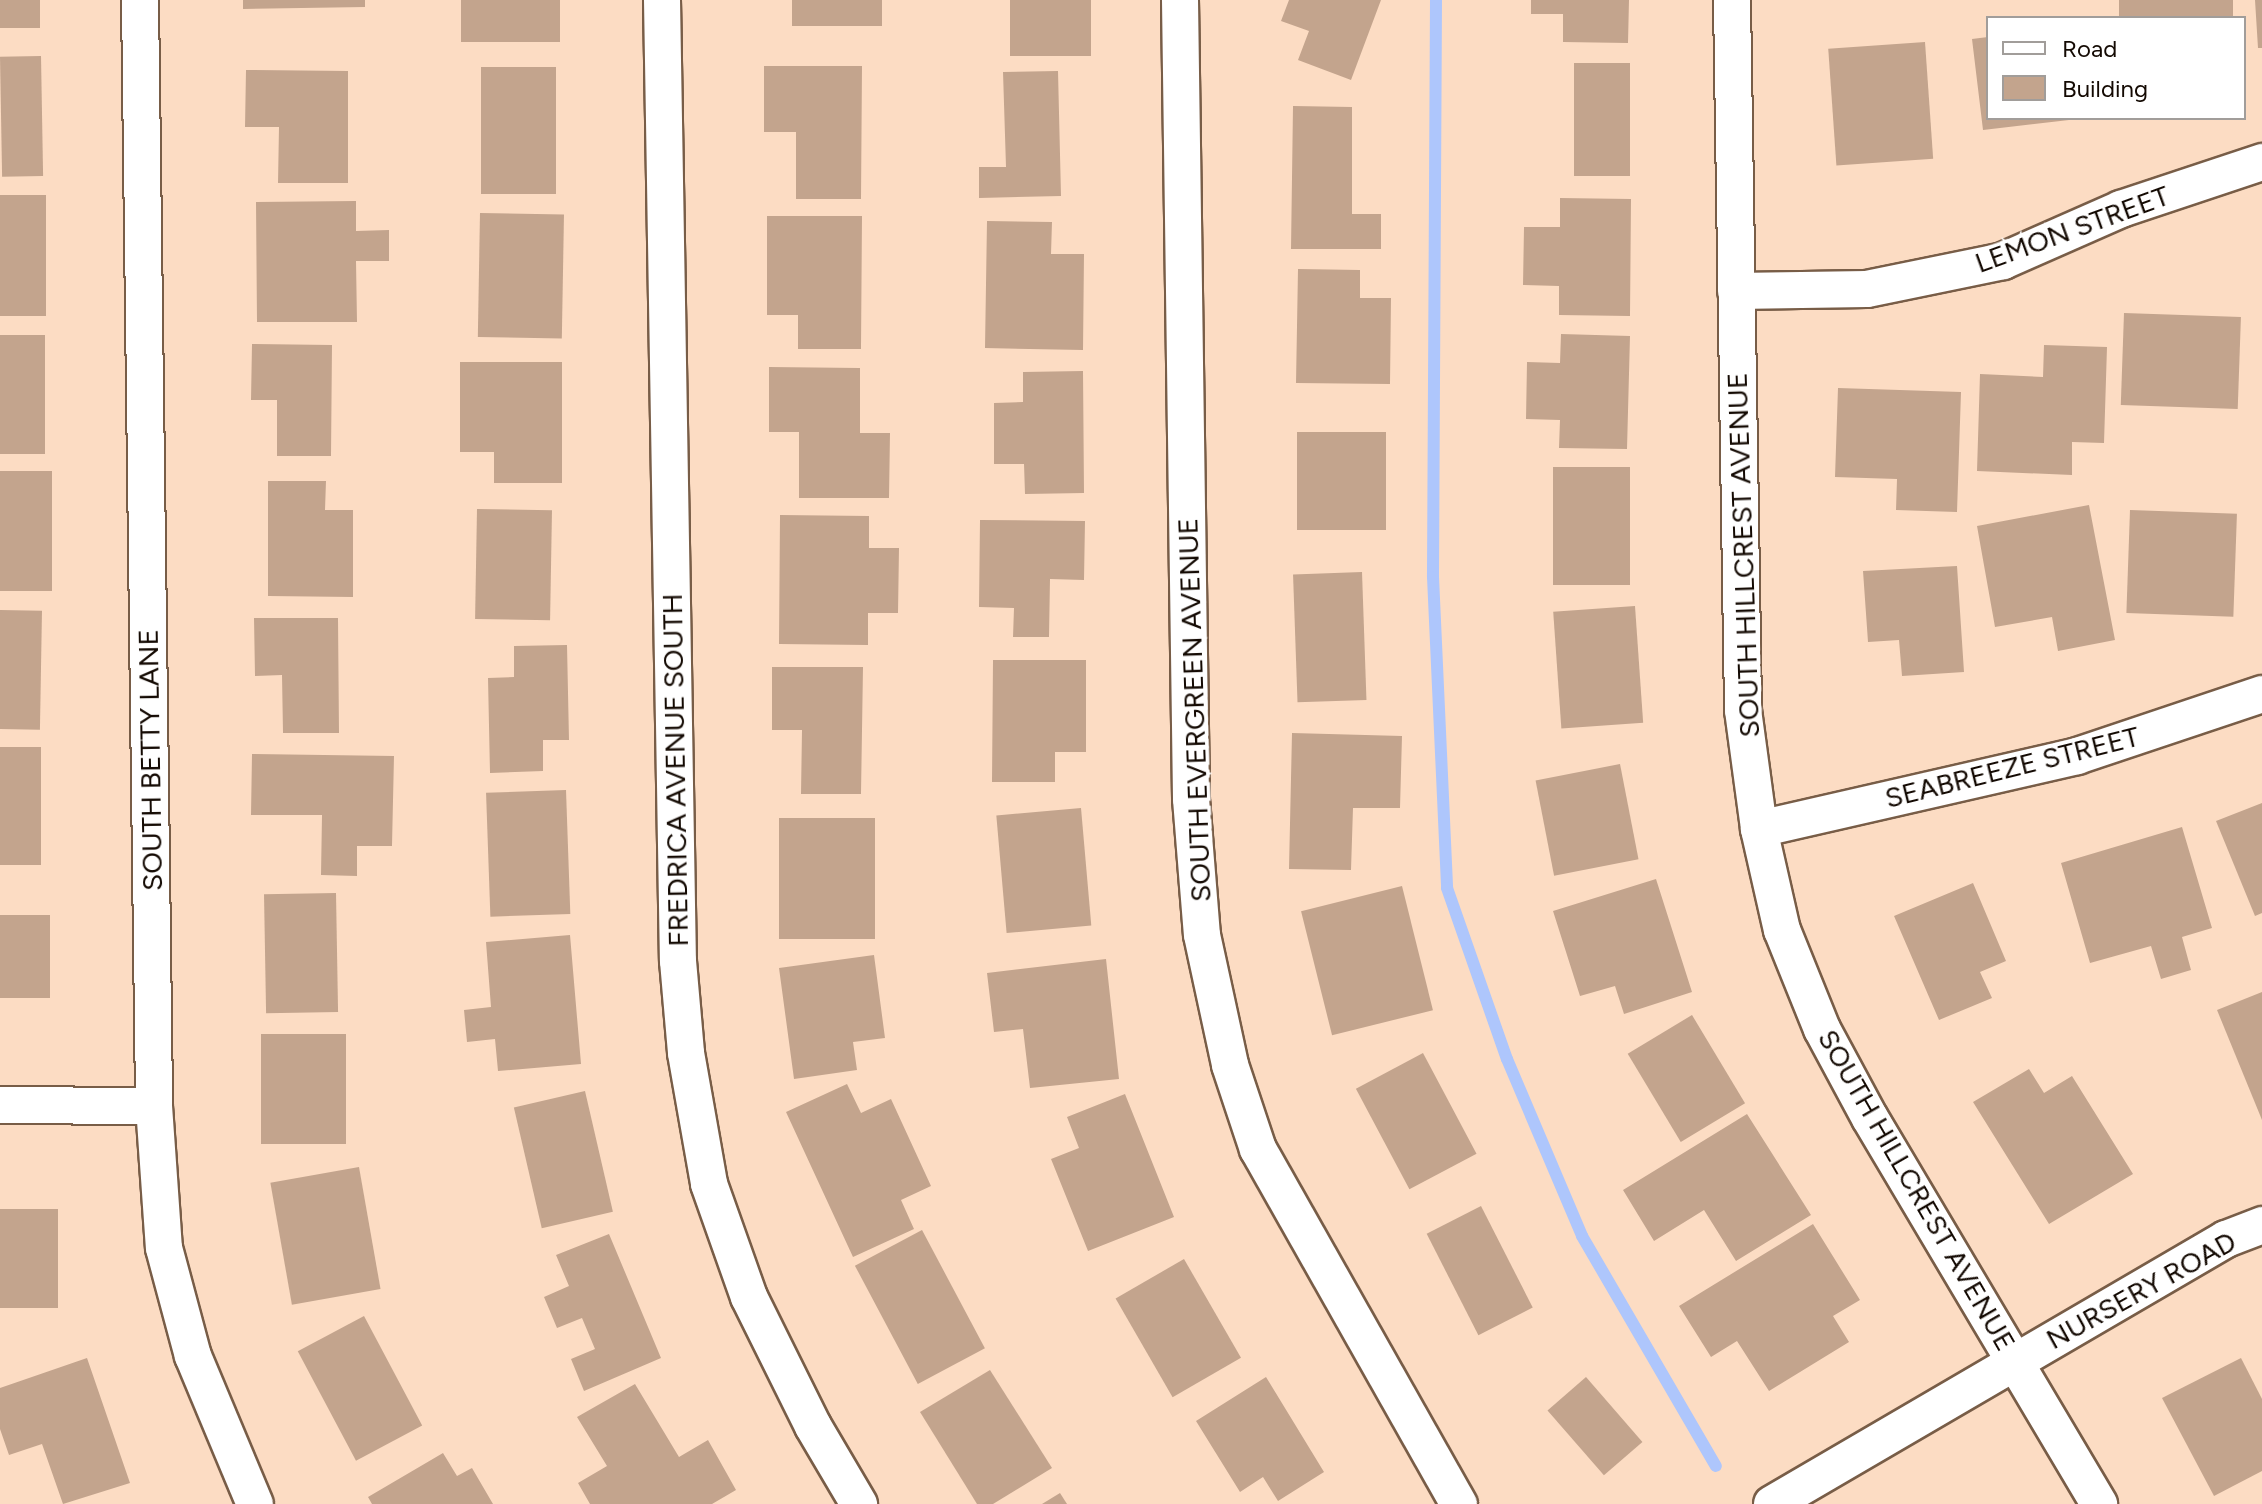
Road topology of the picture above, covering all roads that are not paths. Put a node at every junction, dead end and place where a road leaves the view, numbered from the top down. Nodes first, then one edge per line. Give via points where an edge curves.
1 (140, 0) edge
2 (662, 0) edge
3 (1180, 0) edge
4 (1732, 0) edge
5 (2262, 162) edge
6 (1736, 291) junction
7 (2262, 694) edge
8 (1759, 829) junction
9 (0, 1105) edge
10 (154, 1106) junction
11 (2262, 1225) edge
12 (2015, 1360) junction
13 (255, 1504) edge
14 (859, 1504) edge
15 (1459, 1504) edge
16 (1772, 1504) edge
17 (2099, 1504) edge

1 - 10 street, SOUTH BETTY LANE
2 - 14 street, FREDRICA AVENUE SOUTH via 678,961 686,1053 709,1184 749,1297 813,1426
3 - 15 street, SOUTH EVERGREEN AVENUE via 1191,799 1202,935 1230,1065 1258,1149
4 - 6 street, SOUTH HILLCREST AVENUE
5 - 6 street, LEMON STREET via 2121,209 2003,261 1867,289
6 - 8 street, SOUTH HILLCREST AVENUE via 1743,710
7 - 8 street, SEABREEZE STREET via 2077,756
8 - 12 street, SOUTH HILLCREST AVENUE via 1782,930 1822,1029
9 - 10 street
10 - 13 street, SOUTH BETTY LANE via 164,1248 193,1356
11 - 12 street, NURSERY ROAD via 2226,1239
12 - 16 street, NURSERY ROAD
12 - 17 street, SOUTH HILLCREST AVENUE

